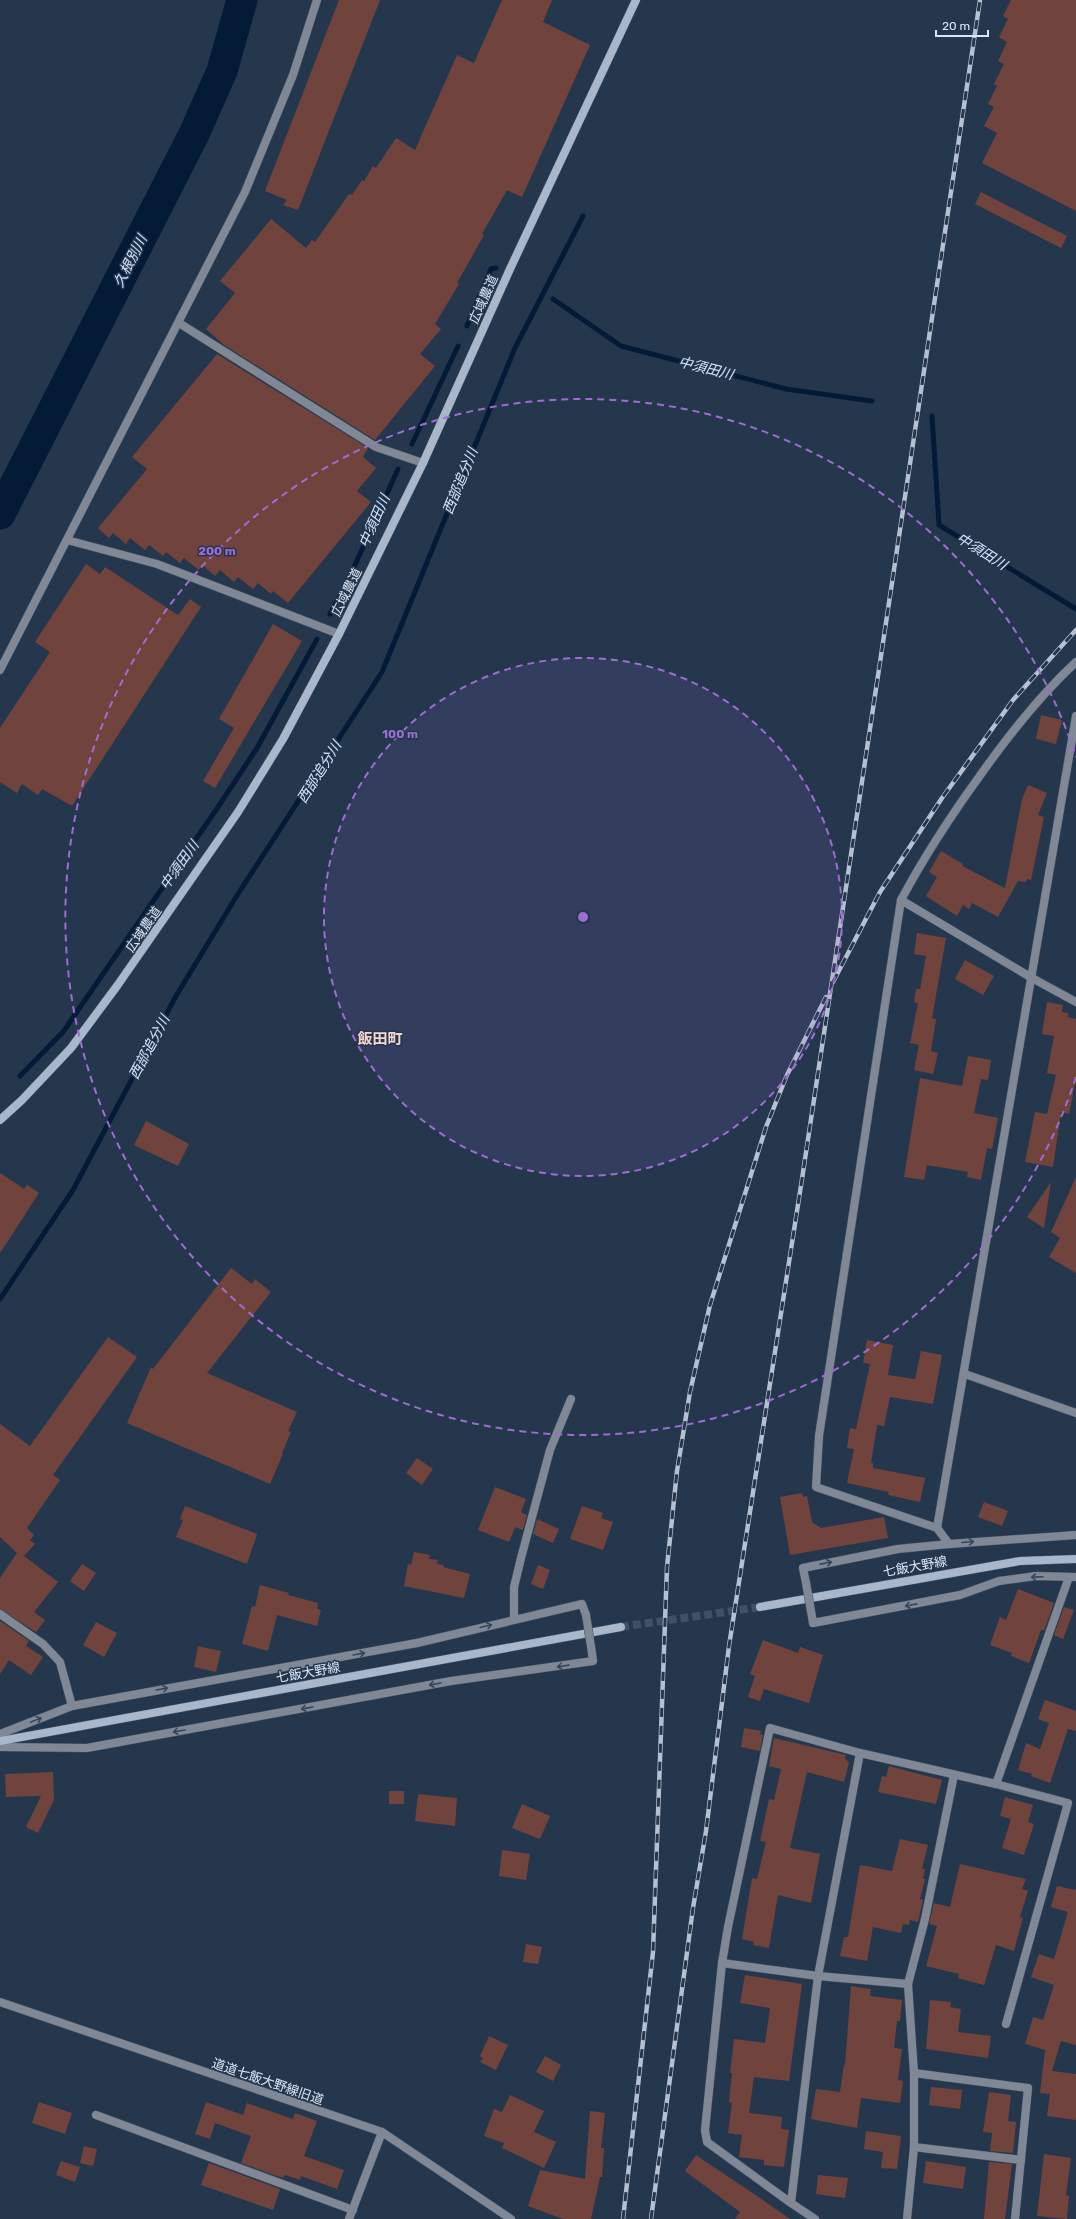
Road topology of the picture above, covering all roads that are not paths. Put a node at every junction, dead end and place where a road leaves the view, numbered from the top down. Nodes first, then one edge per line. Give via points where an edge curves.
1 (317, 0) edge
2 (636, 0) edge
3 (179, 323) junction
4 (422, 464) junction
5 (67, 540) junction
6 (339, 634) junction
7 (1076, 662) edge
8 (0, 670) edge
9 (1076, 716) edge
10 (901, 900) junction
11 (1032, 978) junction
12 (1076, 1002) edge
13 (0, 1120) edge
14 (964, 1374) junction
15 (571, 1399) dead end
16 (1076, 1413) edge
17 (937, 1528) junction
18 (1076, 1535) edge
19 (949, 1544) junction
20 (1076, 1559) edge
21 (1072, 1577) edge
22 (760, 1607) tunnel mouth
23 (0, 1614) edge
24 (514, 1619) junction
25 (621, 1627) tunnel mouth
26 (72, 1706) junction
27 (0, 1734) edge
28 (0, 1741) edge
29 (0, 1747) edge
30 (860, 1753) junction
31 (954, 1775) junction
32 (996, 1784) junction
33 (722, 1963) junction
34 (818, 1976) junction
35 (908, 1984) junction
36 (0, 2002) edge
37 (1006, 2024) dead end
38 (914, 2073) junction
39 (96, 2115) dead end
40 (382, 2132) junction
41 (914, 2147) junction
42 (1021, 2160) junction
43 (791, 2203) junction
44 (353, 2210) junction
45 (349, 2219) edge
46 (511, 2219) edge
47 (815, 2219) edge
48 (907, 2219) edge
49 (1015, 2219) edge

1 - 3 street via 293,75 245,192
2 - 4 street, 広域農道
3 - 4 street via 376,447
3 - 5 street
4 - 6 street, 広域農道
5 - 6 street via 157,564
5 - 8 street
6 - 13 street, 広域農道 via 283,739 194,877 71,1048
7 - 10 street via 1053,683 1008,736 921,861
9 - 11 street
10 - 11 street
10 - 17 street via 819,1436 816,1488
11 - 12 street
11 - 14 street
14 - 16 street
14 - 17 street
15 - 24 street via 550,1450 521,1558 514,1587
17 - 19 street
19 -> 18 street
21 -> 19 street, bridge via 1036,1576 999,1582 960,1595 813,1624 803,1568 898,1550
20 - 22 street, 七飯大野線 via 1020,1561
21 - 32 street
23 - 26 street via 44,1644 60,1662
26 -> 24 street via 417,1643
24 -> 29 street, bridge via 582,1604 593,1661 451,1681 87,1748
25 - 28 street, 七飯大野線
27 -> 26 street
30 - 31 street
30 - 33 street via 770,1728
30 - 34 street
31 - 32 street
31 - 35 street via 925,1919
32 - 37 street via 1068,1803
33 - 34 street
33 - 43 street via 705,2130 707,2142
34 - 35 street
34 - 43 street
35 - 38 street
36 - 40 street, 道道七飯大野線旧道
38 - 41 street
38 - 42 street via 1028,2088
39 - 44 street
40 - 44 street
40 - 46 street, 道道七飯大野線旧道
41 - 42 street
41 - 48 street
42 - 49 street
43 - 47 street
44 - 45 street

